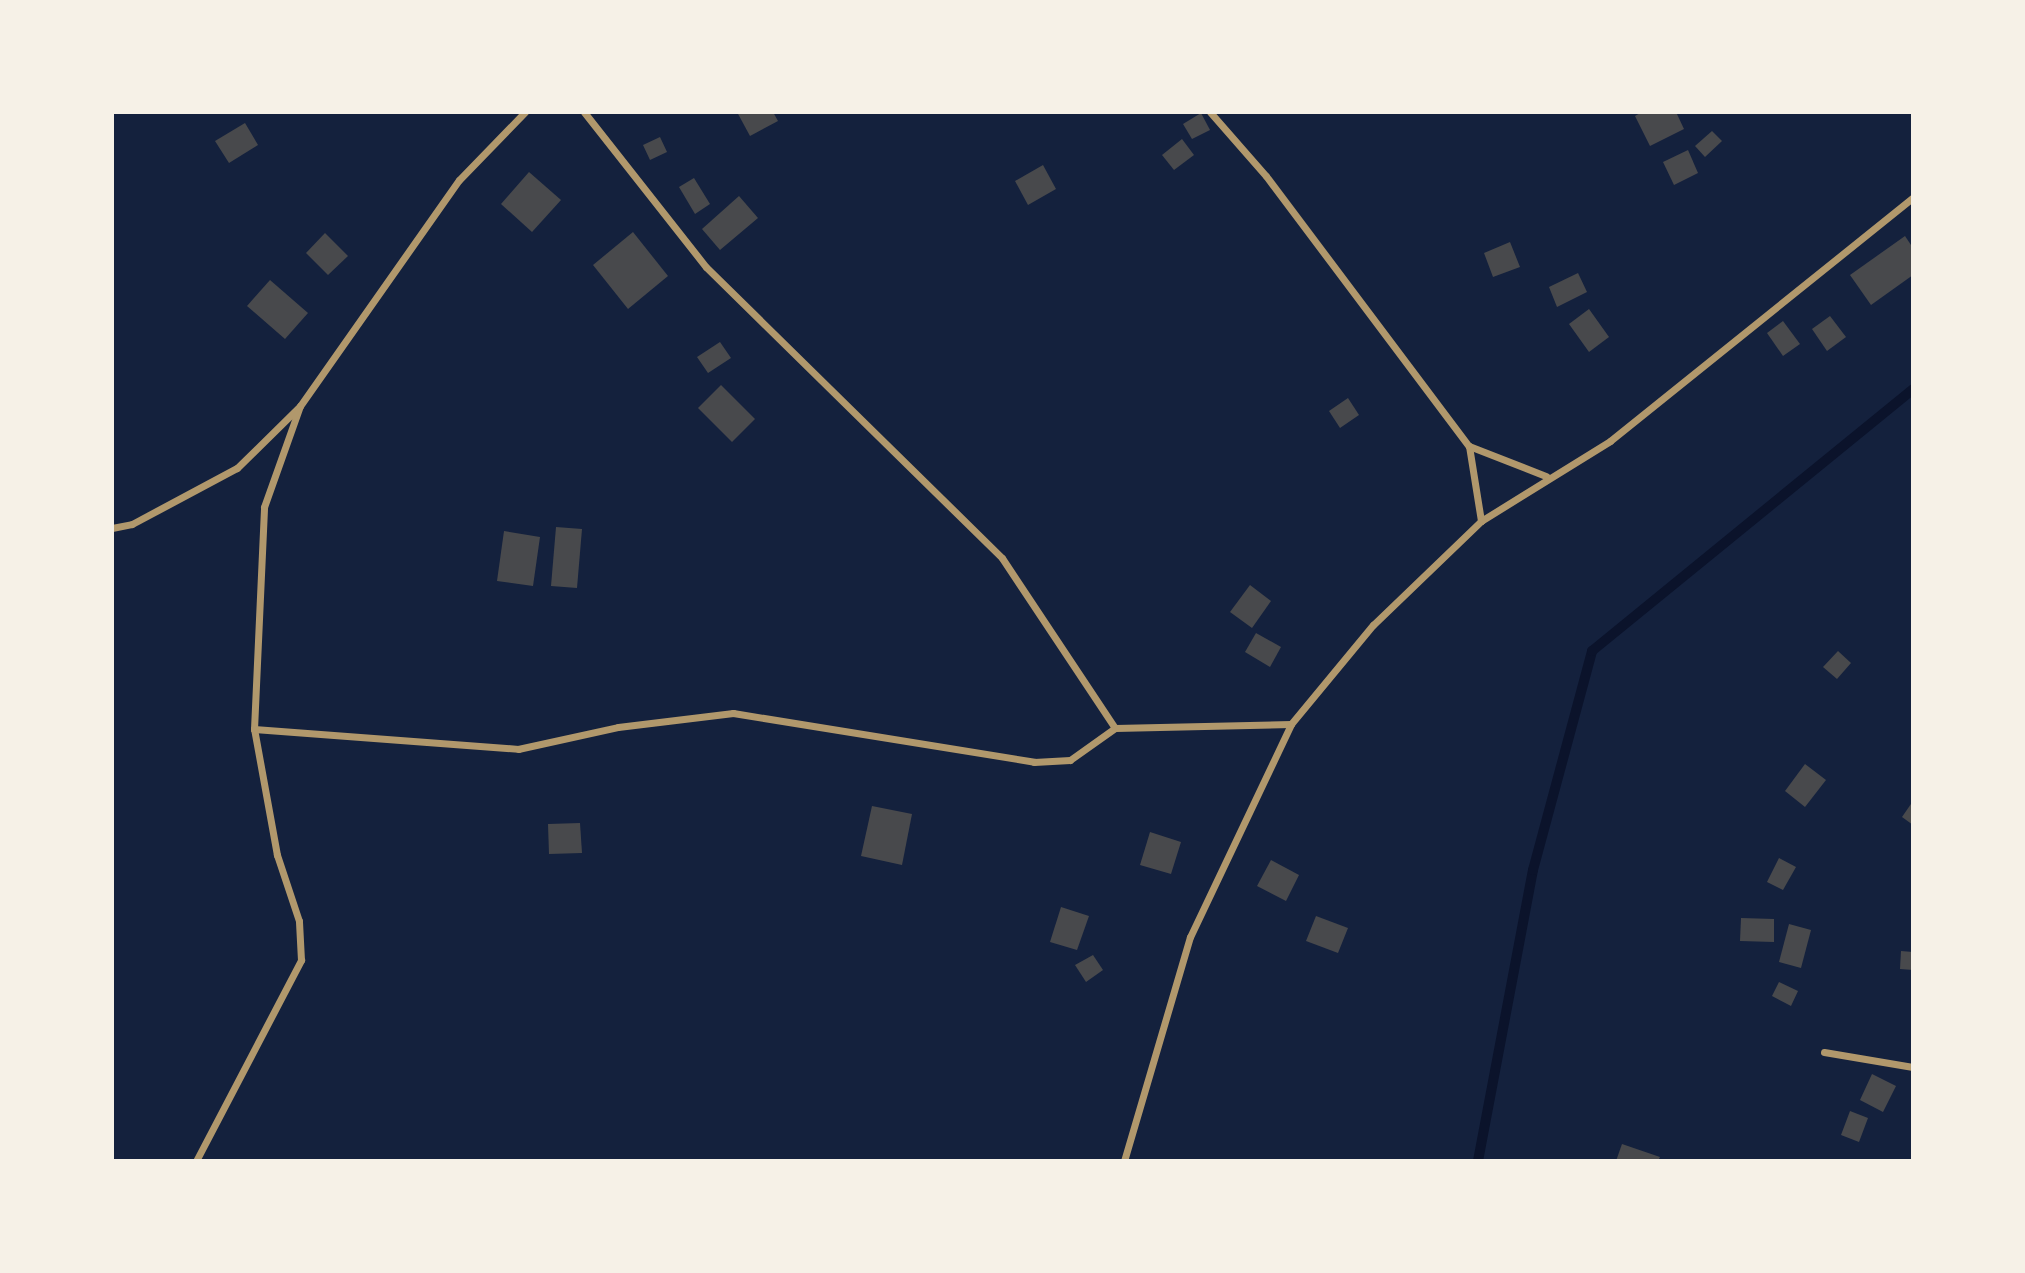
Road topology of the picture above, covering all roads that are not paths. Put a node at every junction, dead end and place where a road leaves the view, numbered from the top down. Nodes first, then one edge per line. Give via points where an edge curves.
1 (525, 112) edge
2 (584, 112) edge
3 (1210, 112) edge
4 (1913, 197) edge
5 (300, 406) junction
6 (1469, 446) junction
7 (1546, 476) junction
8 (1481, 522) junction
9 (112, 528) edge
10 (1291, 724) junction
11 (1115, 728) junction
12 (254, 729) junction
13 (1824, 1052) dead end
14 (1913, 1067) edge
15 (196, 1161) edge
16 (1124, 1161) edge

1 - 5 street via 459,180
2 - 11 street via 706,267 1002,558
3 - 6 street via 1266,176
4 - 7 street via 1610,441
5 - 9 street via 237,468 132,524
5 - 12 street via 264,507
6 - 7 street
6 - 8 street
7 - 8 street
8 - 10 street via 1373,625
10 - 11 street
10 - 16 street via 1190,937
11 - 12 street via 1070,760 1034,762 733,713 618,727 518,749
12 - 15 street via 276,855 299,921 301,960
13 - 14 street

